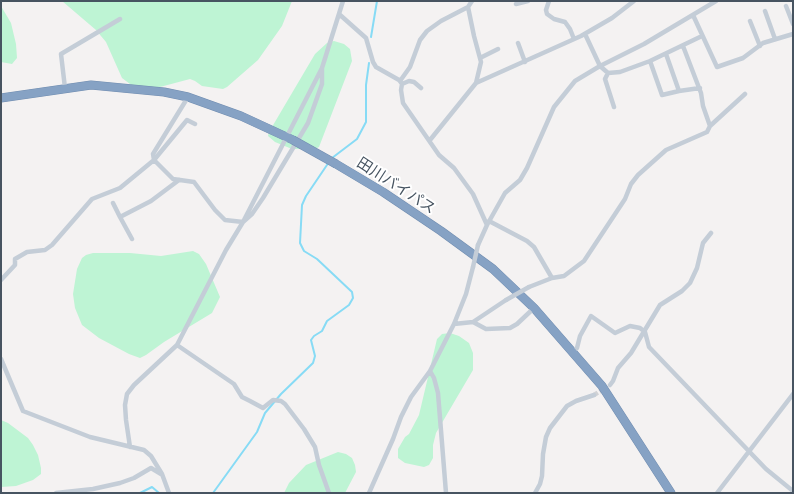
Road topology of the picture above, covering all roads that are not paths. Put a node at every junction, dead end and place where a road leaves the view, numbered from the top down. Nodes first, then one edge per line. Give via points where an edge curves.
1 (343, 1) edge
2 (472, 1) edge
3 (528, 1) edge
4 (549, 1) edge
5 (634, 1) edge
6 (716, 1) edge
7 (516, 4) dead end
8 (468, 6) junction
9 (786, 6) dead end
10 (765, 11) dead end
11 (339, 14) junction
12 (693, 15) junction
13 (120, 18) dead end
14 (750, 21) dead end
15 (793, 24) edge
16 (585, 34) junction
17 (793, 34) edge
18 (702, 36) junction
19 (775, 39) junction
20 (574, 40) junction
21 (518, 43) dead end
22 (683, 46) junction
23 (760, 46) junction
24 (498, 49) dead end
25 (666, 54) junction
26 (480, 58) junction
27 (524, 62) junction
28 (650, 62) junction
29 (600, 66) junction
30 (322, 68) junction
31 (608, 73) junction
32 (401, 83) junction
33 (476, 83) junction
34 (65, 88) junction
35 (421, 88) dead end
36 (700, 88) junction
37 (679, 90) junction
38 (745, 94) dead end
39 (188, 97) junction
40 (1, 98) edge
41 (614, 106) dead end
42 (195, 124) dead end
43 (710, 126) junction
44 (290, 139) junction
45 (430, 140) junction
46 (154, 160) junction
47 (179, 180) junction
48 (113, 203) dead end
49 (120, 217) junction
50 (243, 222) junction
51 (488, 223) junction
52 (711, 233) dead end
53 (132, 239) dead end
54 (552, 278) junction
55 (1, 280) edge
56 (534, 308) junction
57 (473, 322) junction
58 (454, 324) junction
59 (645, 332) junction
60 (176, 345) junction
61 (572, 352) junction
62 (1, 359) edge
63 (430, 372) junction
64 (610, 385) tunnel mouth
65 (793, 394) edge
66 (594, 395) tunnel mouth
67 (130, 447) junction
68 (749, 450) junction
69 (162, 474) junction
70 (793, 491) edge
71 (444, 492) edge
72 (56, 493) edge
73 (169, 493) edge
74 (329, 493) edge
75 (369, 493) edge
76 (535, 493) edge
77 (671, 493) edge
78 (716, 493) edge

1 - 11 street
2 - 8 street
3 - 7 street
4 - 20 street via 547,14 565,22
5 - 16 street
6 - 12 street
8 - 26 street
8 - 32 street via 427,30
9 - 15 street
10 - 19 street
11 - 30 street
11 - 32 street via 366,38 376,67
12 - 18 street
12 - 29 street
13 - 34 street via 61,54
14 - 23 street
16 - 20 street
16 - 29 street
17 - 19 street
18 - 22 street
18 - 23 street via 717,67 743,58
19 - 23 street
20 - 27 street
21 - 27 street
22 - 25 street
22 - 36 street
24 - 26 street
25 - 28 street
25 - 37 street
26 - 33 street
27 - 33 street
28 - 31 street
28 - 37 street via 662,95
29 - 31 street
29 - 51 street via 575,81 554,107 520,180 505,193
30 - 44 street
30 - 50 street via 322,84 308,123 264,198
31 - 41 street via 605,79
32 - 35 street via 414,82
32 - 45 street via 403,103
33 - 45 street
34 - 39 highway, 田川バイパス via 91,85 135,88
34 - 40 highway, 田川バイパス
36 - 37 street
36 - 43 street
38 - 43 street
39 - 44 highway, 田川バイパス via 241,116
39 - 46 street via 153,154
42 - 46 street via 187,120
43 - 54 street via 706,132 666,150 638,174 584,261 564,276
44 - 50 street
44 - 56 highway, 田川バイパス, bridge via 369,183 441,231 493,270
45 - 51 street via 473,194
46 - 47 street
46 - 55 street via 120,188 92,199 45,250 27,252 15,259 15,265
47 - 49 street via 151,201
47 - 50 street via 194,182 225,220
48 - 49 street
49 - 53 street
50 - 60 street
51 - 54 street via 534,247
51 - 58 street, bridge
52 - 59 street via 703,243 698,268 690,283 660,305
54 - 57 street, bridge via 529,287
56 - 57 street via 510,328 486,329
56 - 61 highway, 田川バイパス
57 - 58 street
58 - 63 street
59 - 61 street via 630,326 615,333 591,316 577,348
59 - 64 street via 618,368
59 - 68 street via 649,347
60 - 67 street via 127,394
60 - 74 street via 234,384 250,402 263,408 281,401 315,447
61 - 77 highway, 田川バイパス via 602,386
62 - 67 street via 20,406 27,414 90,437
63 - 71 street via 438,393
63 - 75 street via 401,417
65 - 68 street
66 - 76 street via 567,406 550,428 543,454 542,476
67 - 69 street via 147,452
68 - 70 street
68 - 78 street
69 - 72 street via 151,468 120,483
69 - 73 street

